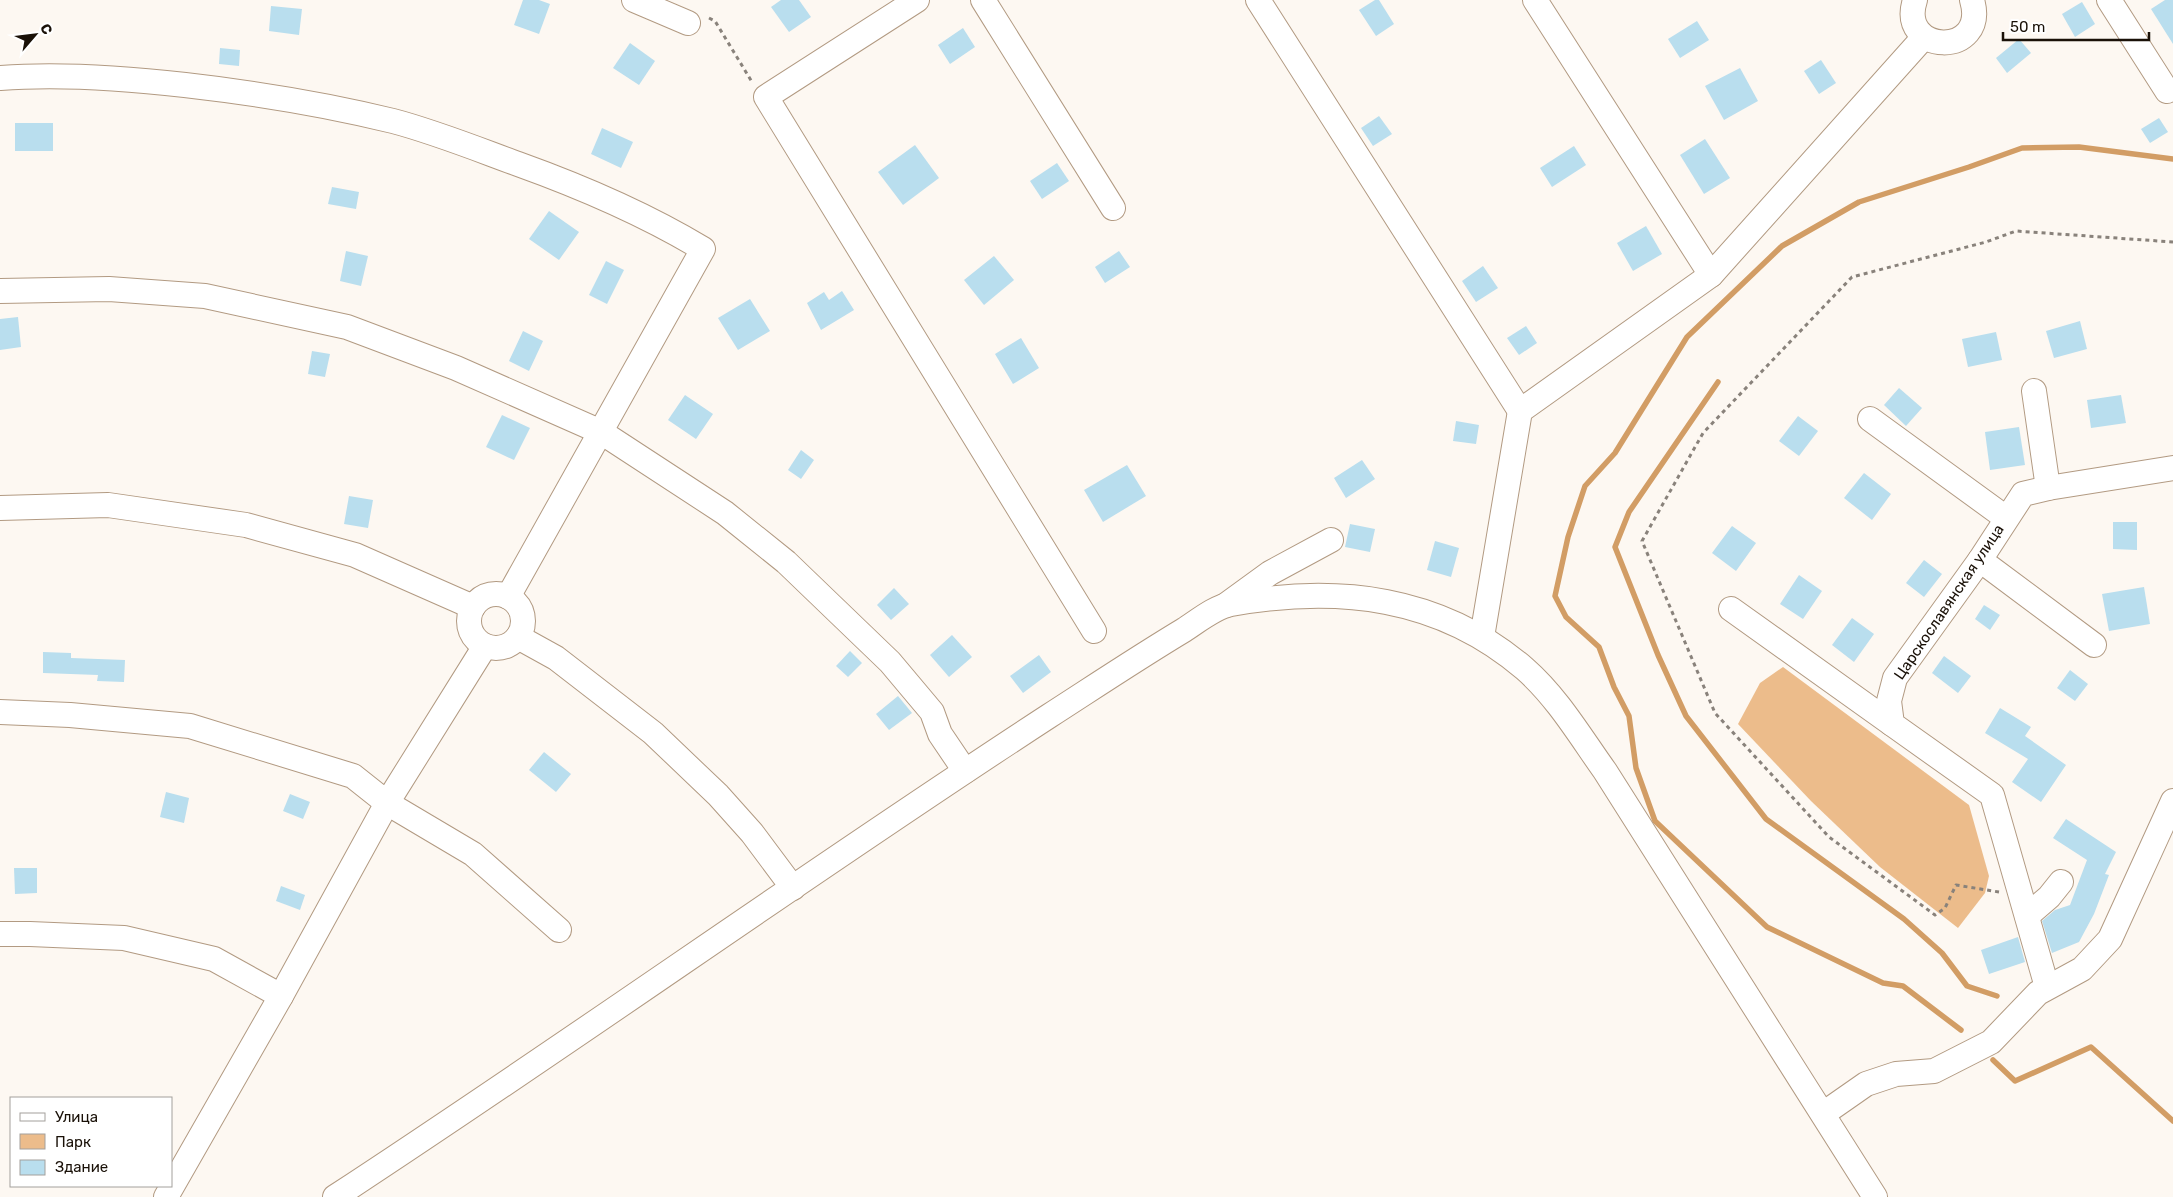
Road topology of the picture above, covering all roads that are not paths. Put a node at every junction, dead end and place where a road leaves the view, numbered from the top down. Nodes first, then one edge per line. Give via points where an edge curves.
1 (634, 0) edge
2 (918, 0) edge
3 (983, 0) edge
4 (1258, 0) edge
5 (1535, 0) edge
6 (1915, 0) edge
7 (1972, 0) edge
8 (2109, 0) edge
9 (688, 23) road end
10 (1924, 37) junction
11 (0, 78) edge
12 (2167, 91) dead end
13 (1113, 208) dead end
14 (1711, 275) junction
15 (0, 291) edge
16 (2034, 391) dead end
17 (1520, 411) junction
18 (1870, 419) dead end
19 (601, 432) junction
20 (2173, 468) edge
21 (2048, 488) junction
22 (0, 508) edge
23 (2006, 518) junction
24 (1331, 540) dead end
25 (1980, 560) junction
26 (508, 597) junction
27 (1226, 605) junction
28 (473, 607) junction
29 (1731, 609) dead end
30 (1094, 632) dead end
31 (518, 637) junction
32 (1482, 637) junction
33 (2094, 645) dead end
34 (485, 646) junction
35 (0, 712) edge
36 (1892, 724) junction
37 (964, 771) junction
38 (2173, 802) edge
39 (387, 803) junction
40 (2061, 882) dead end
41 (793, 888) junction
42 (2024, 906) junction
43 (560, 930) dead end
44 (0, 934) edge
45 (2047, 987) junction
46 (281, 996) junction
47 (1823, 1114) junction
48 (172, 1187) edge
49 (335, 1197) edge
50 (1875, 1197) edge

1 - 9 street
2 - 30 street via 766,97
3 - 13 street
4 - 17 street
5 - 14 street
6 - 10 street via 1912,10 1914,25
7 - 10 street via 1975,11 1972,25 1964,36 1951,43 1938,43
8 - 12 street
10 - 14 street
11 - 19 street via 30,75 140,80 214,88 304,101 395,122 568,182 683,237 703,249
14 - 17 street
15 - 19 street via 109,289 205,296 347,327 456,368
16 - 21 street
17 - 32 street
18 - 23 street
19 - 26 street
19 - 37 street via 725,513 793,569 890,662 926,704 940,734
20 - 21 street, Царскославянская улица
21 - 23 street, Царскославянская улица via 2023,494
22 - 28 street via 108,505 246,525 355,555
23 - 25 street, Царскославянская улица
24 - 27 street via 1270,572
25 - 33 street
25 - 36 street, Царскославянская улица via 1895,678 1889,702
26 - 28 street via 489,595
26 - 31 street via 522,614 523,626
27 - 32 street via 1310,596 1355,597 1398,603
27 - 37 street
28 - 34 street via 470,629
29 - 36 street
31 - 34 street via 507,646
31 - 41 street via 556,658 654,733 718,795
32 - 47 street via 1527,671 1564,713 1605,771
34 - 39 street
35 - 39 street via 190,726 353,776
36 - 42 street via 1992,795
37 - 41 street
38 - 45 street via 2110,939 2082,969
39 - 43 street via 473,854
39 - 46 street
40 - 42 street via 2049,897
41 - 49 street
42 - 45 street
44 - 46 street via 124,938 214,959
45 - 47 street via 1991,1042 1934,1071 1896,1074 1866,1084
46 - 48 street
47 - 50 street

